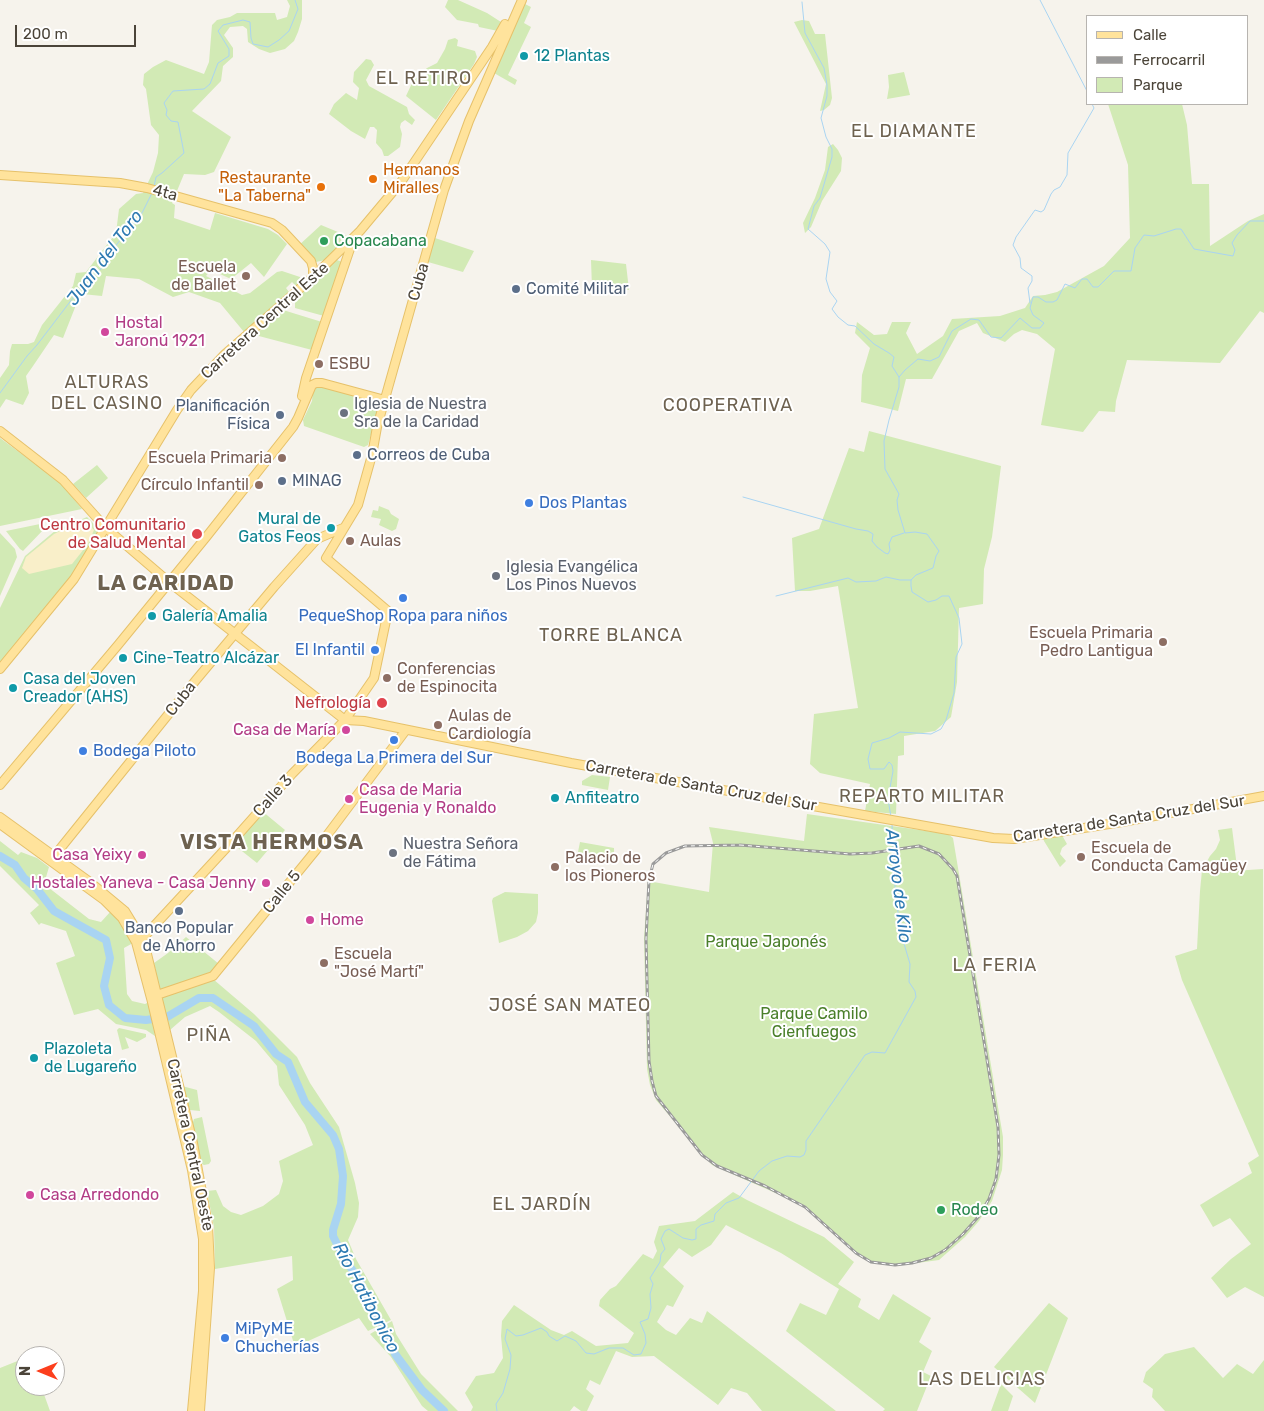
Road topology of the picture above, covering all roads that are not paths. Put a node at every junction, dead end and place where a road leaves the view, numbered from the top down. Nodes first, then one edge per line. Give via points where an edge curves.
1 (517, 0) edge
2 (522, 0) edge
3 (496, 52) junction
4 (0, 175) edge
5 (354, 239) junction
6 (311, 261) junction
7 (328, 263) junction
8 (313, 277) junction
9 (303, 400) junction
10 (385, 400) junction
11 (2, 434) edge
12 (98, 520) junction
13 (106, 528) junction
14 (343, 528) junction
15 (101, 536) junction
16 (169, 582) junction
17 (388, 611) joint
18 (234, 634) junction
19 (0, 669) edge
20 (357, 704) junction
21 (345, 720) junction
22 (364, 721) junction
23 (406, 730) junction
24 (1, 782) edge
25 (1264, 796) edge
26 (0, 817) edge
27 (0, 824) edge
28 (56, 857) junction
29 (142, 939) junction
30 (155, 999) junction
31 (195, 1169) junction
32 (192, 1411) edge
33 (200, 1411) edge

1 - 3 main road, Carretera Central Este
2 - 3 main road, Cuba
3 - 5 main road, Carretera Central Este via 487,54 401,182
3 - 10 main road, Cuba via 444,190
4 - 6 main road, 4ta via 120,183 147,188 272,224 282,230
5 - 7 main road, Carretera Central Este
5 - 9 main road via 306,378
6 - 7 main road
6 - 8 main road
7 - 8 main road, Carretera Central Este
8 - 13 main road, Carretera Central Este via 225,354 191,390
9 - 10 main road via 312,385 322,383
9 - 16 main road via 293,427
10 - 14 main road, Cuba via 358,505
11 - 12 main road via 64,480
12 - 13 main road
12 - 15 main road
13 - 15 main road, Carretera Central Este
13 - 16 main road
14 - 17 main road, Cuba via 326,558
14 - 18 main road, Cuba via 317,539
15 - 19 main road, Carretera Central Este via 74,579
16 - 18 main road
16 - 24 main road
17 - 20 main road, Calle 3 via 376,672
18 - 21 main road
18 - 28 main road, Cuba
20 - 21 main road, Calle 3
20 - 22 main road via 358,717
21 - 22 main road, Carretera de Santa Cruz del Sur
21 - 29 main road, Calle 3
22 - 23 main road, Carretera de Santa Cruz del Sur
23 - 25 main road, Carretera de Santa Cruz del Sur via 978,836 1014,839
23 - 30 main road, Calle 5 via 316,850 213,976
26 - 28 main road, Carretera Central Oeste
27 - 28 main road via 35,849
28 - 29 main road, Carretera Central Oeste via 124,911
28 - 30 main road, Carretera Central Oeste via 125,923 136,942
29 - 30 main road, Carretera Central Oeste
30 - 31 main road, Carretera Central Oeste
31 - 32 main road, Carretera Central Oeste via 204,1266
31 - 33 main road, Carretera Central Oeste via 208,1225 210,1268

